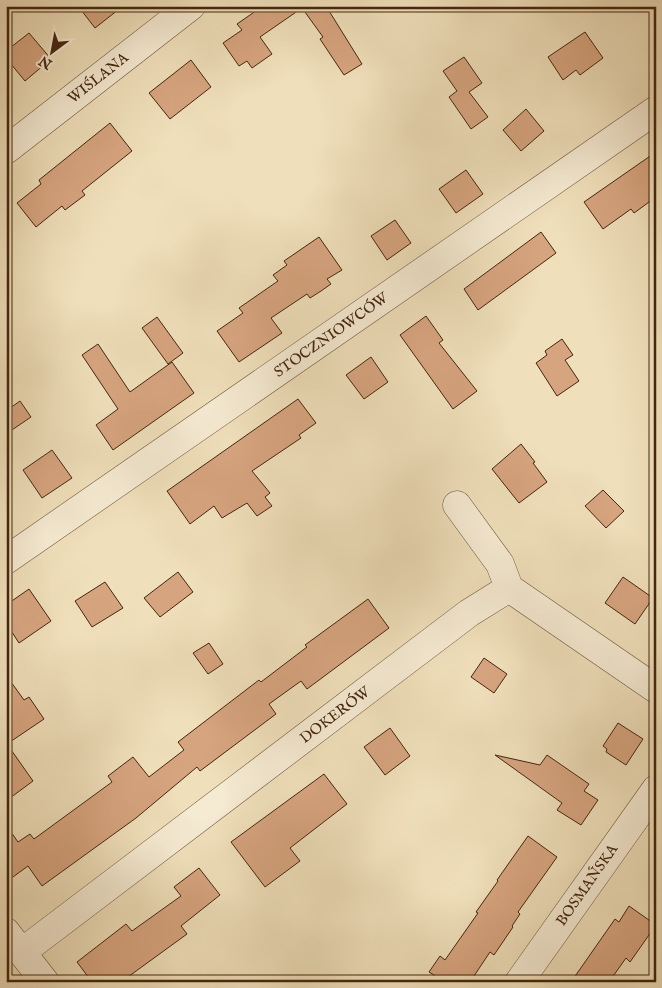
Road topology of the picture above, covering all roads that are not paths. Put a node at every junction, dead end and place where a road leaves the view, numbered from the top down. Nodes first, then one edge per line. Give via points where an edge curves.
1 (191, 6) edge
2 (656, 110) edge
3 (6, 150) edge
4 (457, 505) dead end
5 (6, 560) edge
6 (509, 588) junction
7 (656, 689) edge
8 (656, 789) edge
9 (14, 942) edge
10 (45, 982) edge
11 (519, 982) edge

1 - 3 street, WIŚLANA
2 - 5 street, STOCZNIOWCÓW
4 - 6 street via 500,564
6 - 7 street
6 - 9 street, DOKERÓW via 461,619
8 - 11 street, BOSMAŃSKA
9 - 10 street

